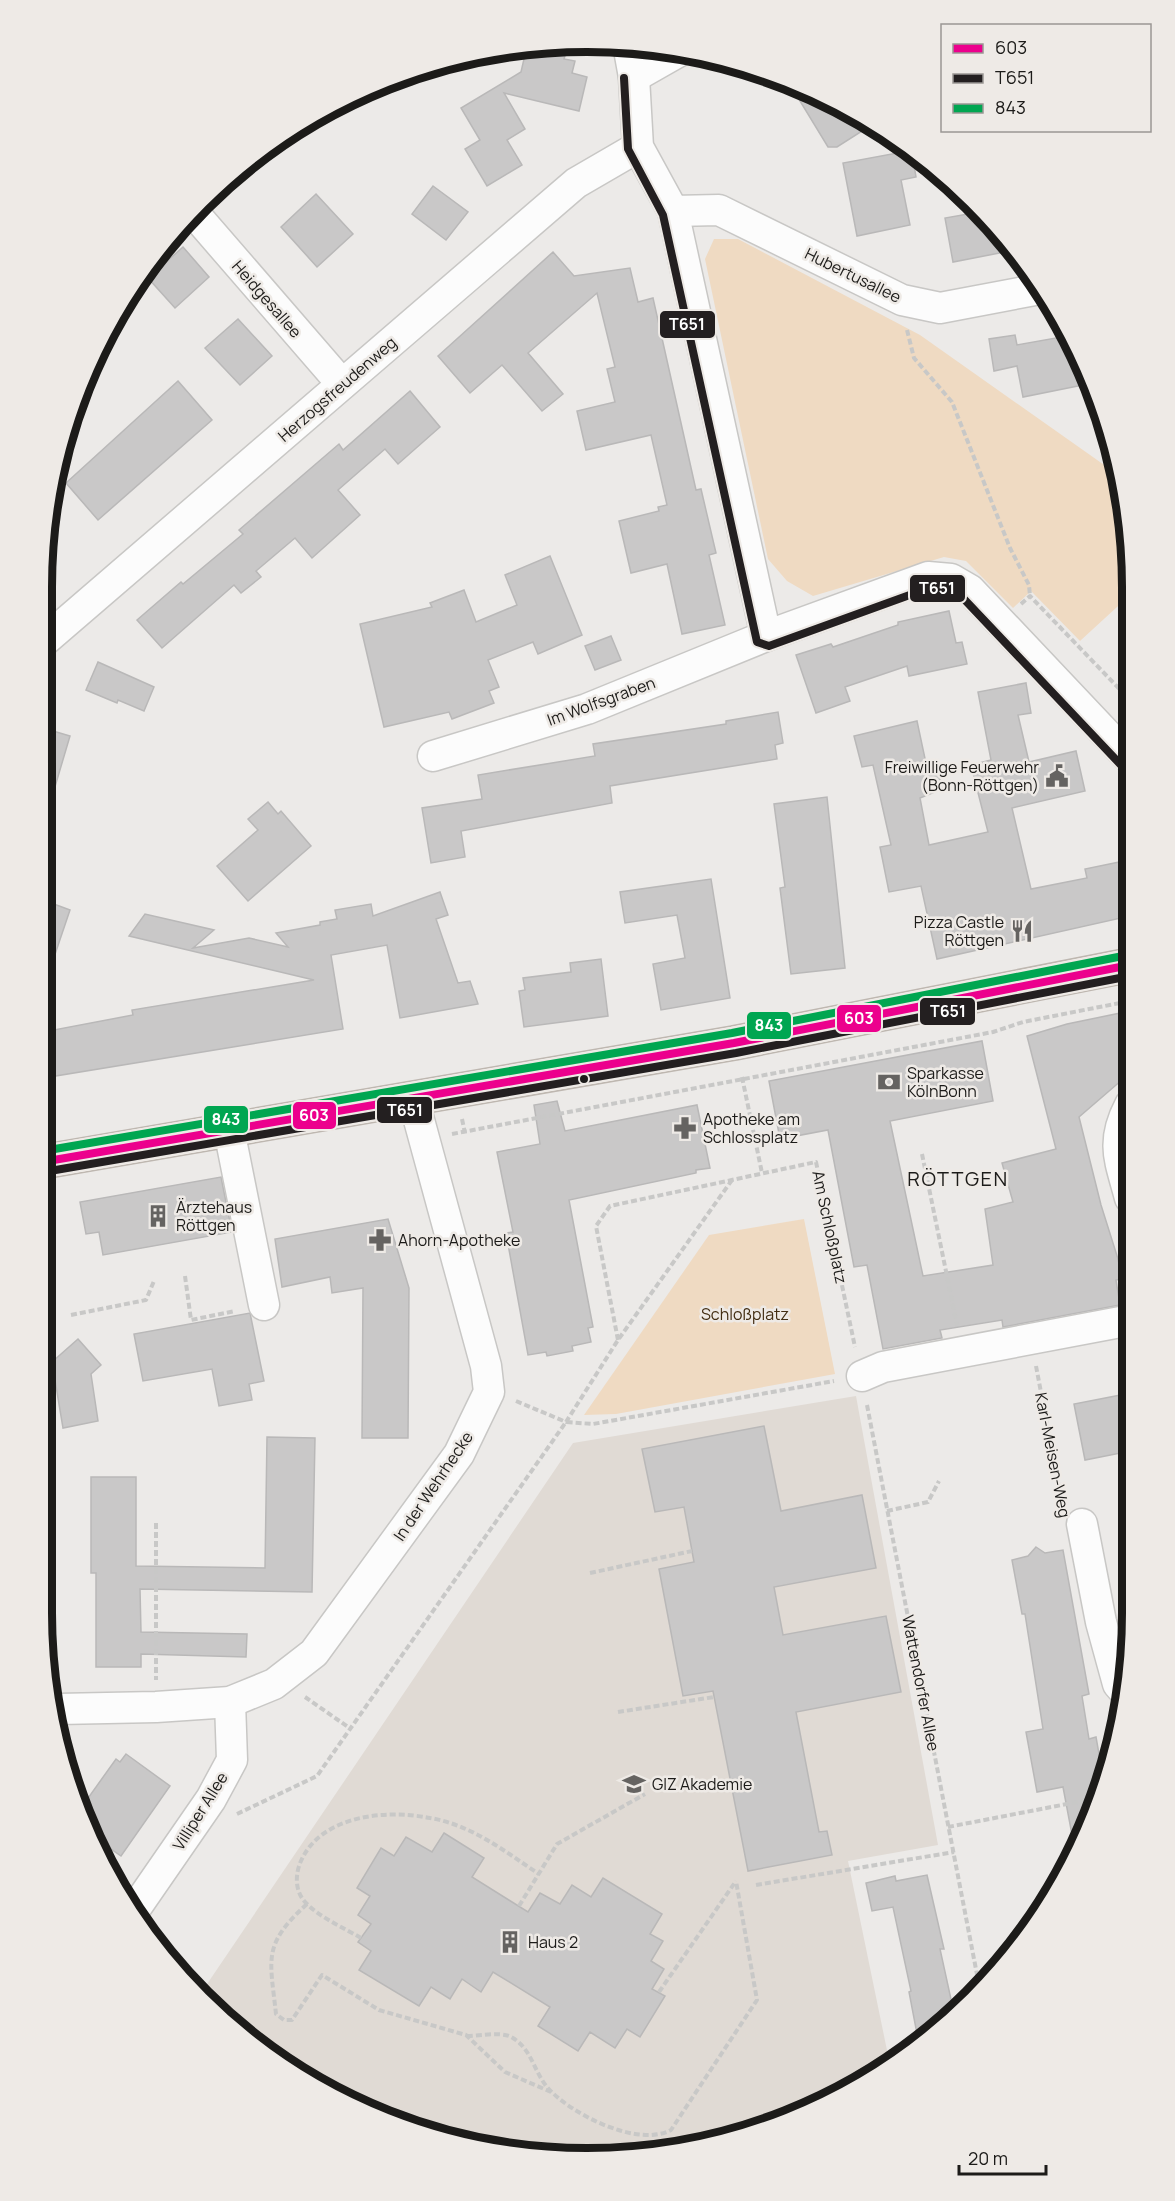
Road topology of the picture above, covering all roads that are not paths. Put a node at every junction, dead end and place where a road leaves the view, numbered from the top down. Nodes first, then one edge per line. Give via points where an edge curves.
1 (630, 55) edge
2 (666, 59) edge
3 (634, 76) junction
4 (638, 147) junction
5 (673, 211) junction
6 (199, 219) edge
7 (1032, 290) edge
8 (342, 384) junction
9 (52, 624) edge
10 (766, 636) junction
11 (1122, 751) edge
12 (433, 756) dead end
13 (1122, 967) edge
14 (413, 1098) junction
15 (1122, 1120) edge
16 (229, 1130) junction
17 (52, 1160) edge
18 (1122, 1167) edge
19 (264, 1305) road end
20 (1122, 1322) edge
21 (861, 1376) road end
22 (1082, 1524) road end
23 (1118, 1684) edge
24 (230, 1702) junction
25 (61, 1709) edge
26 (139, 1904) edge

1 - 3 street
2 - 3 street
3 - 4 street
4 - 5 street
4 - 8 street, Herzogsfreudenweg via 576,183
5 - 7 street, Hubertusallee via 719,210 902,300 940,308
5 - 10 street
6 - 8 street, Heidgesallee
8 - 9 street, Herzogsfreudenweg
10 - 11 street, Im Wolfsgraben via 928,577 951,579 970,590
10 - 12 street, Im Wolfsgraben via 587,709
13 - 14 main road via 734,1043
14 - 16 main road
14 - 24 street, In der Wehrhecke via 486,1366 489,1392 459,1454 314,1653 274,1684
15 - 18 street via 1118,1152
16 - 17 main road
16 - 19 street
20 - 21 street via 883,1367
22 - 23 street, Karl-Meisen-Weg
24 - 25 street, In der Wehrhecke
24 - 26 street, Villiper Allee via 232,1760 211,1799

